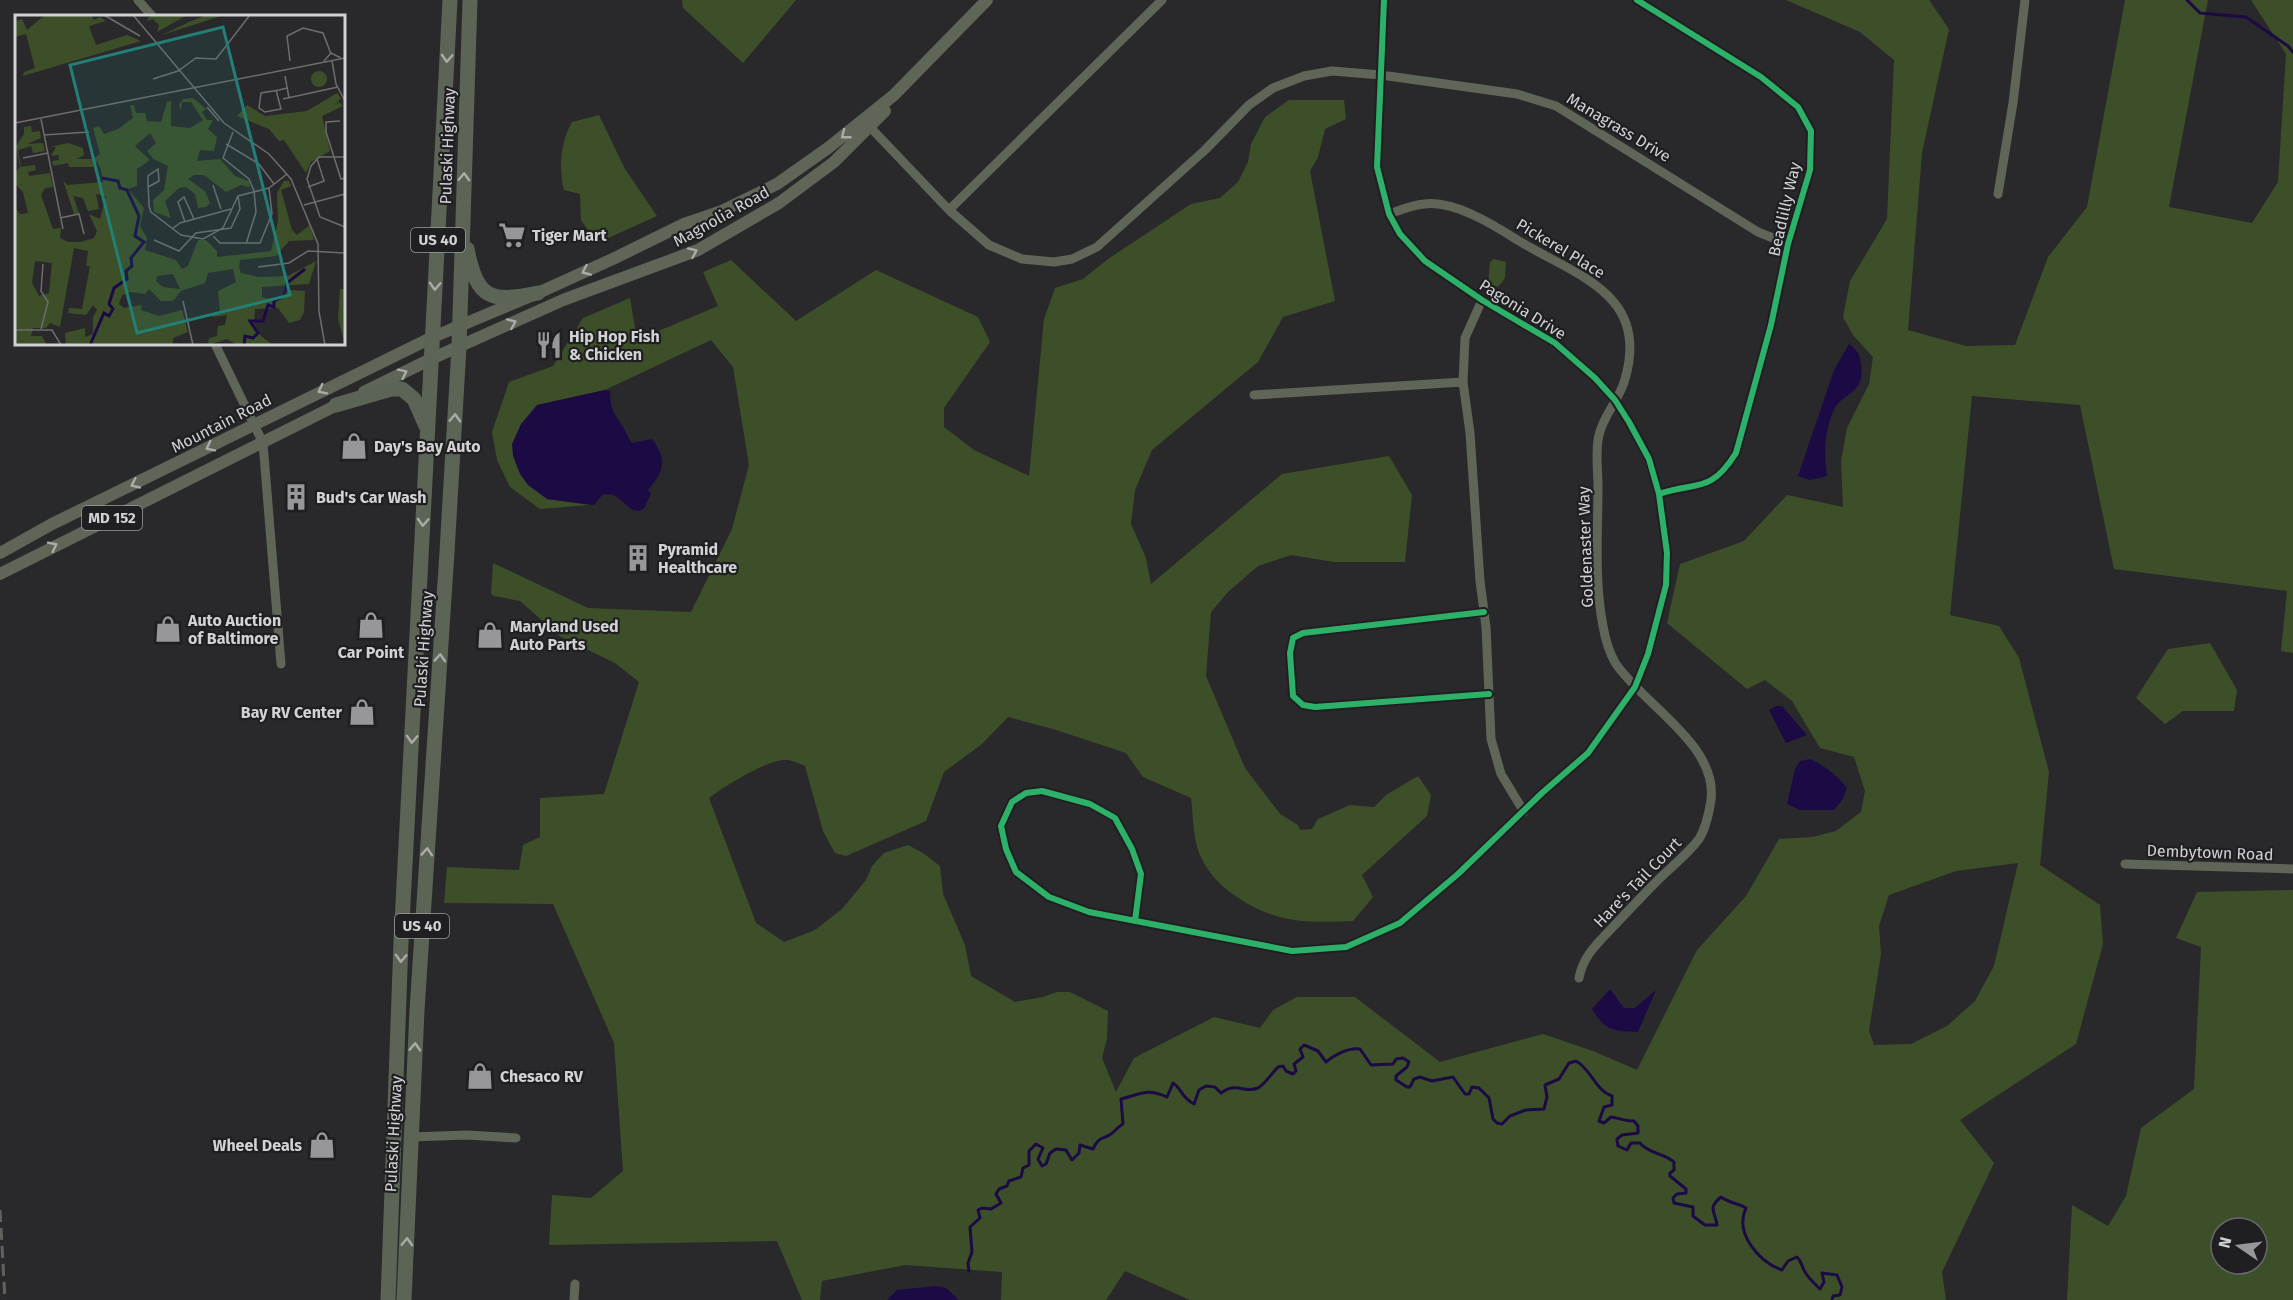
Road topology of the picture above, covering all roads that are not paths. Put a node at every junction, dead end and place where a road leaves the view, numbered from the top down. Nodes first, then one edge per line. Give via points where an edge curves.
1 (138, 0) edge
2 (450, 0) edge
3 (470, 0) edge
4 (987, 0) edge
5 (1162, 0) edge
6 (1384, 0) edge
7 (1637, 0) edge
8 (2025, 0) edge
9 (151, 15) edge
10 (949, 38) junction
11 (1381, 75) junction
12 (870, 127) junction
13 (1998, 194) dead end
14 (949, 210) junction
15 (463, 212) junction
16 (1389, 214) junction
17 (1788, 244) junction
18 (538, 293) junction
19 (1482, 300) junction
20 (459, 325) junction
21 (433, 337) junction
22 (216, 345) edge
23 (459, 347) junction
24 (432, 359) junction
25 (1463, 382) junction
26 (1254, 395) dead end
27 (1615, 400) junction
28 (336, 405) junction
29 (255, 424) junction
30 (428, 430) junction
31 (263, 443) junction
32 (1659, 494) junction
33 (0, 553) edge
34 (1, 573) edge
35 (1484, 612) junction
36 (418, 618) junction
37 (443, 619) junction
38 (281, 664) dead end
39 (1635, 687) junction
40 (1489, 694) junction
41 (1524, 812) junction
42 (2125, 864) dead end
43 (2293, 869) edge
44 (1135, 921) junction
45 (1579, 978) dead end
46 (411, 1137) junction
47 (516, 1138) dead end
48 (575, 1284) dead end
49 (388, 1300) edge
50 (404, 1300) edge
51 (574, 1300) edge

1 - 9 street
2 -> 21 highway, Pulaski Highway / US 40
15 -> 3 highway, Pulaski Highway / US 40
4 - 10 main road, Magnolia Road / MD 152
5 - 14 street
6 - 11 street, Pagonia Drive
7 - 17 street, Beadlilly Way via 1761,77 1798,108 1811,131 1810,170
8 - 13 street
10 - 12 main road, Magnolia Road / MD 152 via 909,88
10 -> 18 main road, Magnolia Road / MD 152 via 885,103 777,184
11 - 14 street, Managrass Drive via 1332,71 1273,88 1249,105 1097,247 1072,259 1022,259 989,245
11 - 16 street, Pagonia Drive via 1377,167
11 - 17 street, Managrass Drive via 1517,94 1556,106 1758,232
12 - 14 street, Managrass Drive
23 -> 12 main road, Magnolia Road / MD 152 via 563,300 698,250 779,203 834,162
15 - 18 highway via 471,268 481,288 499,298
15 - 20 highway, Pulaski Highway / US 40
16 - 19 street, Pagonia Drive via 1413,250
16 - 27 street, Pickerel Place via 1426,203 1443,205 1498,227 1603,291 1616,302 1631,337 1631,358
17 - 32 street, Beadlilly Way via 1736,453 1714,479
18 - 20 main road, Magnolia Road / MD 152
19 - 25 street via 1465,338
19 - 27 street, Pagonia Drive via 1555,343
20 - 21 main road, Mountain Road / MD 152
20 - 23 highway, Pulaski Highway / US 40
21 - 24 highway, Pulaski Highway / US 40
21 -> 29 main road, Mountain Road / MD 152
22 - 29 street
23 - 24 main road, MD 152
37 -> 23 highway, Pulaski Highway / US 40
28 -> 24 main road, MD 152
24 - 30 highway, Pulaski Highway / US 40
25 - 26 street
25 - 35 street
27 - 32 street, Pagonia Drive via 1649,459
27 - 39 street, Goldenaster Way via 1598,437 1599,586 1603,626 1614,662
28 - 30 highway via 402,389 414,399
28 - 31 main road, MD 152
29 - 31 street
29 -> 33 main road, Mountain Road / MD 152
30 -> 36 highway, Pulaski Highway / US 40
34 -> 31 main road, MD 152
31 - 38 street
32 - 39 street, Pagonia Drive via 1667,553 1666,585
35 - 40 street
35 - 40 street via 1303,633 1293,638 1290,653 1293,696 1303,705
36 - 37 highway
36 -> 49 highway, Pulaski Highway / US 40
46 -> 37 highway, Pulaski Highway / US 40
39 - 41 street, Pagonia Drive via 1588,753
39 - 45 street, Hare's Tail Court via 1703,760 1712,796 1708,819 1689,851 1588,953
40 - 41 street via 1491,739 1501,774
41 - 44 street, Pagonia Drive via 1400,923 1346,947 1292,951
42 - 43 street, Dembytown Road
44 - 44 street via 1089,912 1048,897 1016,872 1001,826 1012,802 1026,793 1042,791 1090,804 1115,818 1141,874
46 - 47 street
50 -> 46 highway, Pulaski Highway / US 40
48 - 51 street

